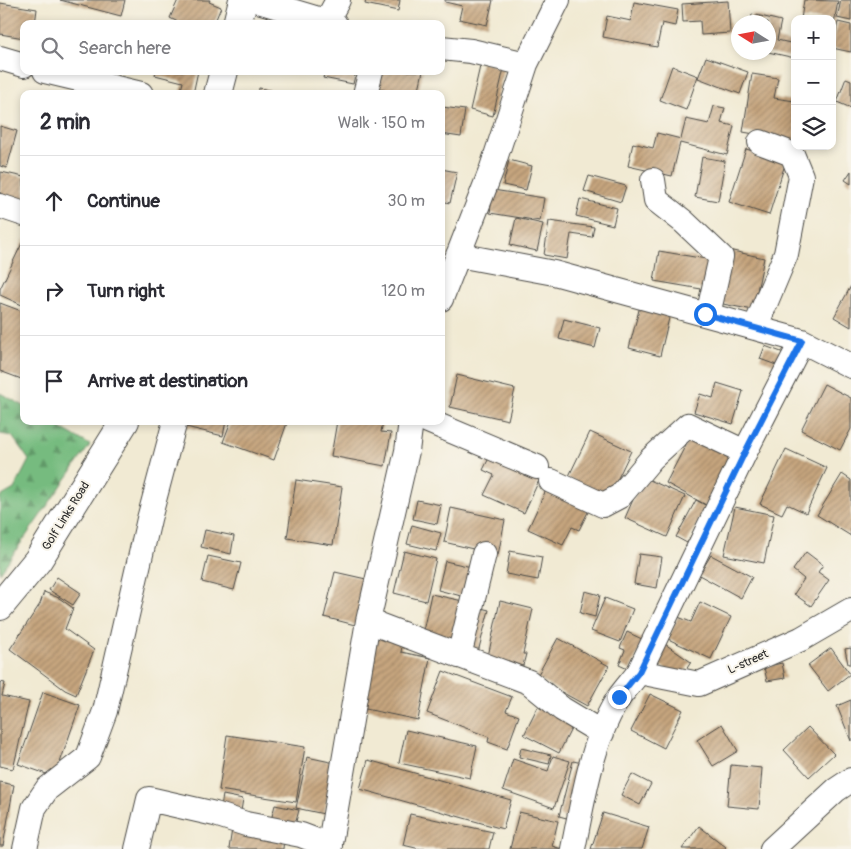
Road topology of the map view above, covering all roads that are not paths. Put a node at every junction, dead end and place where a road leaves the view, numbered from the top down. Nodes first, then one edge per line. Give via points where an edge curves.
1 (243, 0) edge
2 (256, 0) edge
3 (338, 0) edge
4 (558, 0) edge
5 (238, 20) edge
6 (321, 20) edge
7 (332, 20) edge
8 (445, 48) edge
9 (0, 58) edge
10 (20, 64) edge
11 (526, 64) junction
12 (53, 75) edge
13 (223, 75) edge
14 (370, 75) edge
15 (75, 86) edge
16 (108, 90) edge
17 (219, 90) edge
18 (366, 90) edge
19 (760, 142) dead end
20 (653, 180) dead end
21 (0, 206) edge
22 (20, 213) edge
23 (458, 255) junction
24 (445, 289) edge
25 (708, 315) junction
26 (755, 328) junction
27 (802, 341) junction
28 (851, 366) edge
29 (122, 425) edge
30 (174, 425) edge
31 (410, 425) edge
32 (437, 425) edge
33 (745, 452) junction
34 (484, 554) dead end
35 (0, 606) edge
36 (851, 610) edge
37 (368, 621) junction
38 (459, 656) junction
39 (639, 672) junction
40 (602, 732) junction
41 (851, 780) edge
42 (330, 847) edge
43 (25, 849) edge
44 (137, 849) edge
45 (573, 849) edge
46 (772, 849) edge

1 - 5 street
2 - 6 street
3 - 7 street
4 - 11 street
8 - 11 street
9 - 10 street
11 - 23 street via 491,172
12 - 15 street
13 - 17 street
14 - 18 street
15 - 16 street
19 - 26 street via 792,154 801,176 786,254
20 - 25 street via 656,200 721,257
21 - 22 street
23 - 24 street
23 - 25 street via 554,272
25 - 26 street
26 - 27 street
27 - 28 street
27 - 33 street
29 - 35 street, Golf Links Road via 38,560
30 - 43 street via 105,711 88,757 47,790 34,808
31 - 37 street
32 - 33 street via 603,505 620,496 651,458 688,425
33 - 39 street
34 - 38 street
36 - 39 street, L-street via 801,639 699,684
37 - 38 street
37 - 42 street
38 - 40 street via 528,682 562,710
39 - 40 street via 619,697
40 - 45 street via 586,786
41 - 46 street
42 - 44 street via 301,835 150,799

